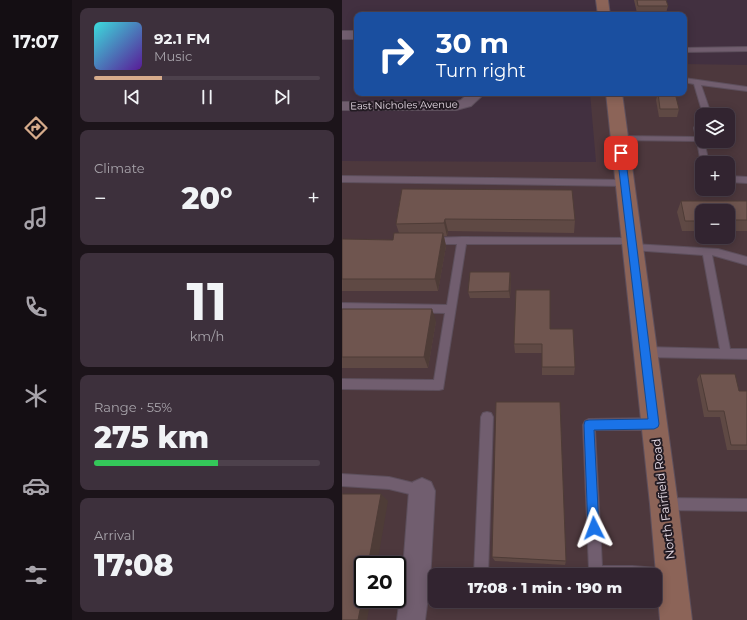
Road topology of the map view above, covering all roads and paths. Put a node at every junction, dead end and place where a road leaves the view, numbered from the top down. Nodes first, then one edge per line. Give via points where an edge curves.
1 (602, 0) edge
2 (604, 12) edge
3 (342, 35) edge
4 (354, 35) edge
5 (747, 49) edge
6 (687, 50) edge
7 (687, 80) edge
8 (698, 81) junction
9 (747, 88) edge
10 (474, 96) edge
11 (614, 96) edge
12 (342, 106) edge
13 (705, 108) edge
14 (619, 138) junction
15 (695, 139) edge
16 (342, 179) edge
17 (735, 179) edge
18 (747, 180) edge
19 (625, 183) junction
20 (462, 240) junction
21 (422, 241) edge
22 (632, 244) junction
23 (708, 251) junction
24 (747, 261) edge
25 (342, 308) edge
26 (451, 309) junction
27 (646, 352) junction
28 (726, 354) junction
29 (747, 354) edge
30 (342, 384) edge
31 (487, 417) dead end
32 (654, 424) junction
33 (342, 480) edge
34 (422, 491) joint
35 (664, 504) junction
36 (747, 505) edge
37 (481, 568) edge
38 (593, 568) edge
39 (662, 576) edge
40 (672, 577) junction
41 (426, 582) edge
42 (411, 620) edge
43 (676, 620) edge

1 - 2 main road
3 - 4 street
5 - 6 lane
7 - 8 lane
8 - 9 lane
8 - 13 lane
10 - 12 street, East Nicholes Avenue via 466,103 456,106
11 - 14 main road, North Fairfield Road
14 - 15 lane
14 - 19 main road, North Fairfield Road
16 - 19 lane
17 - 18 lane
19 - 22 main road, North Fairfield Road
20 - 21 lane
20 - 22 lane
20 - 26 lane
22 - 23 lane
22 - 27 main road, North Fairfield Road
23 - 24 lane
23 - 28 lane
25 - 26 lane
26 - 30 lane via 440,385
27 - 28 lane
27 - 32 main road, North Fairfield Road
28 - 29 lane
31 - 37 lane
32 - 35 main road, North Fairfield Road
32 - 38 lane via 589,425
33 - 34 lane via 388,483
34 - 41 street
35 - 36 lane
35 - 40 main road, North Fairfield Road
39 - 40 lane
40 - 43 main road, North Fairfield Road
41 - 42 street

